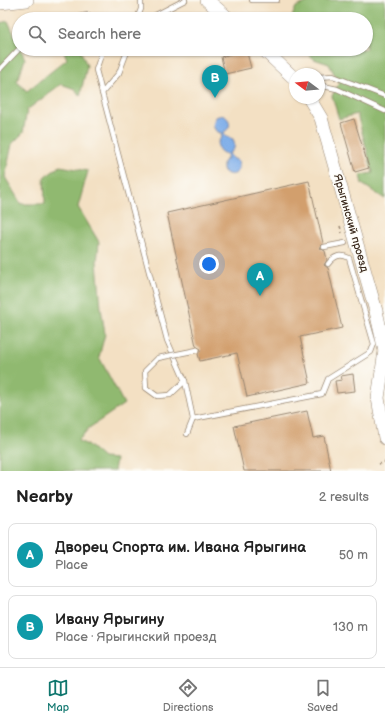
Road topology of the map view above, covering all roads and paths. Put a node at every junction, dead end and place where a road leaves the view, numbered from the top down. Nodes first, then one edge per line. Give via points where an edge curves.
1 (27, 0) edge
2 (141, 0) edge
3 (185, 0) edge
4 (207, 0) edge
5 (252, 0) edge
6 (277, 0) edge
7 (0, 3) edge
8 (140, 12) edge
9 (162, 12) edge
10 (221, 12) edge
11 (12, 56) edge
12 (101, 56) edge
13 (125, 56) edge
14 (271, 56) edge
15 (0, 69) edge
16 (289, 73) edge
17 (325, 77) edge
18 (325, 86) edge
19 (102, 93) junction
20 (385, 96) edge
21 (313, 104) edge
22 (385, 110) edge
23 (345, 243) dead end
24 (324, 247) dead end
25 (328, 264) dead end
26 (197, 350) dead end
27 (385, 351) edge
28 (185, 382) junction
29 (192, 419) junction
30 (187, 434) dead end
31 (385, 438) edge
32 (385, 462) edge
33 (378, 464) dead end

1 - 7 main road
2 - 8 lane
3 - 9 lane
4 - 10 main road
5 - 6 lane
11 - 15 lane
12 - 19 lane via 96,70
13 - 19 lane via 119,73
14 - 16 main road
17 - 20 lane via 333,76
18 - 22 lane
19 - 28 lane via 167,340
21 - 27 main road, Ярыгинский проезд via 322,118
23 - 24 lane
25 - 29 lane via 333,257 340,255 349,258 374,344 371,352 328,379 322,394
26 - 28 lane, bridge via 158,358 145,371 146,388 157,396 170,395
27 - 31 main road, Ярыгинский проезд via 378,398
28 - 29 lane
29 - 30 lane
32 - 33 path

